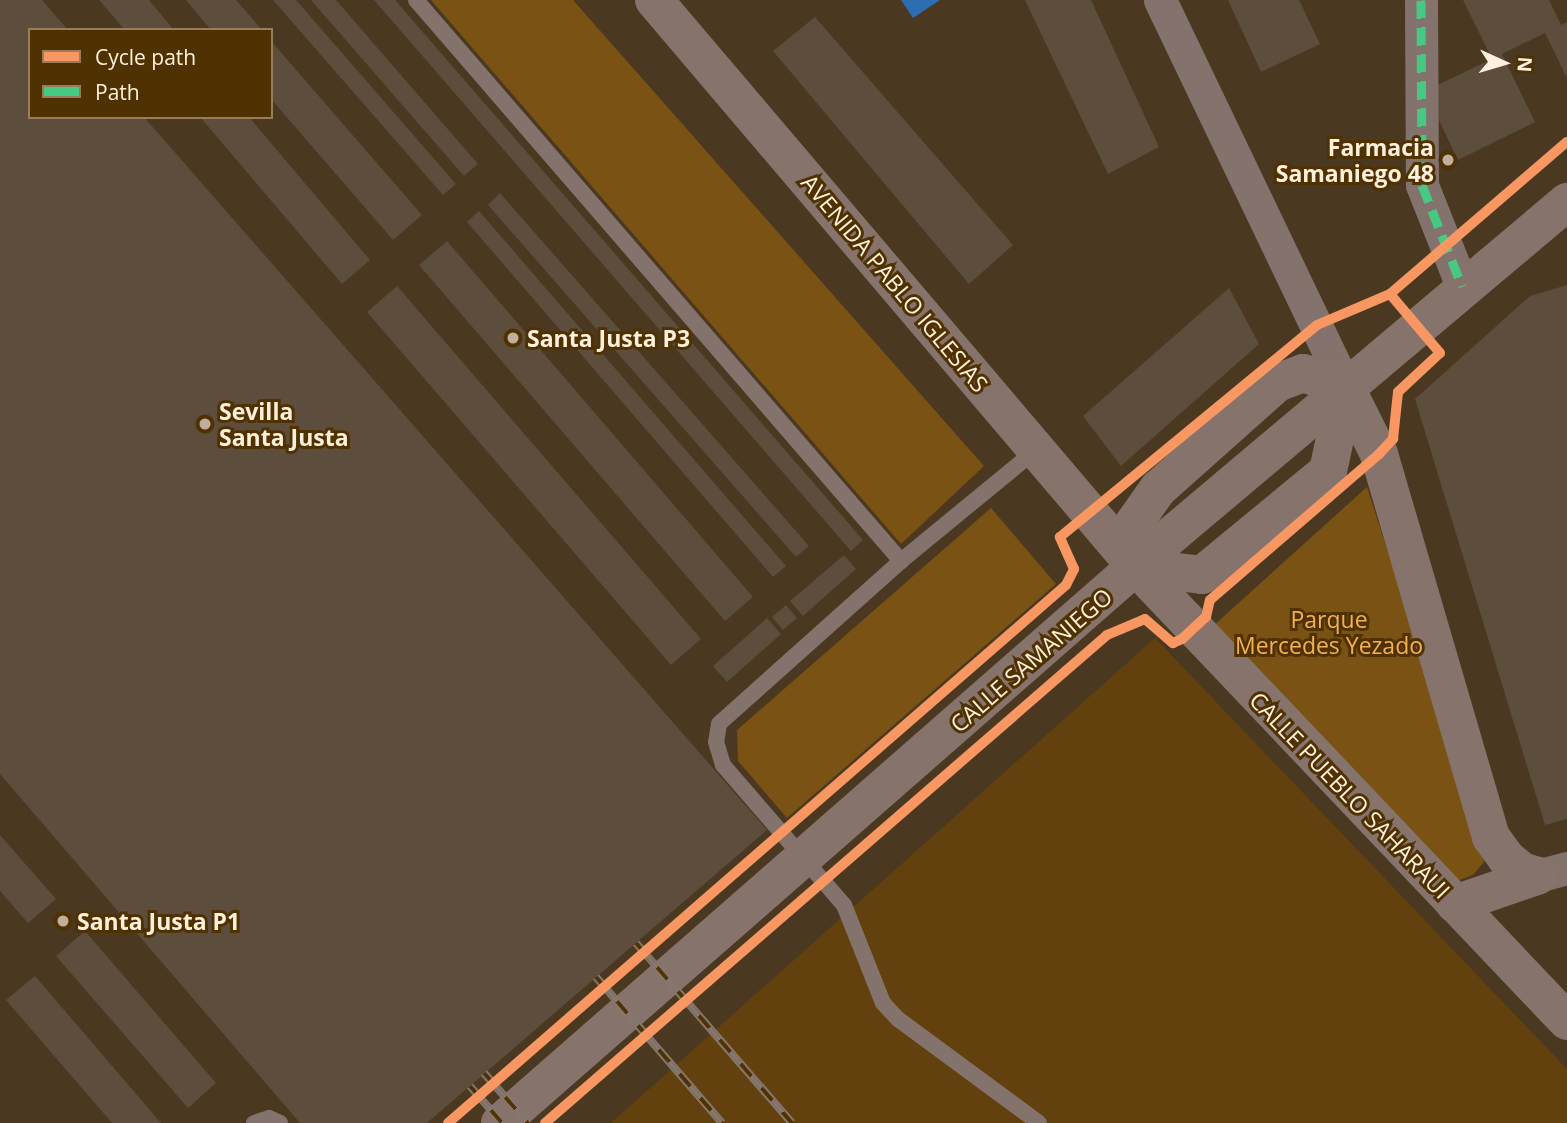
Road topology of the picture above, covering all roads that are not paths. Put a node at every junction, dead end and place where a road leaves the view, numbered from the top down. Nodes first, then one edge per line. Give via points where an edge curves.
1 (416, 0) edge
2 (654, 0) edge
3 (1160, 0) edge
4 (1421, 0) edge
5 (1567, 202) edge
6 (1462, 286) junction
7 (1346, 388) junction
8 (1037, 450) junction
9 (1161, 487) junction
10 (1090, 512) junction
11 (901, 561) junction
12 (1136, 567) junction
13 (1491, 837) junction
14 (1552, 872) edge
15 (1455, 904) junction
16 (1567, 1021) edge
17 (254, 1123) edge
18 (280, 1123) edge
19 (500, 1123) edge
20 (1040, 1123) edge

1 - 11 lane
2 - 8 main road, AVENIDA PABLO IGLESIAS
3 - 7 street
4 - 6 street via 1422,185
5 - 6 main road, CALLE SAMANIEGO
6 - 7 main road, CALLE SAMANIEGO
7 - 9 main road via 1303,373 1277,383
7 - 12 main road, CALLE SAMANIEGO
7 - 12 main road via 1328,471 1202,575
7 - 13 main road via 1379,454
8 - 10 main road, AVENIDA PABLO IGLESIAS
8 - 11 lane
9 - 10 main road via 1118,509
9 - 12 main road via 1134,523
10 - 12 main road, AVENIDA PABLO IGLESIAS
11 - 20 lane via 719,724 716,742 723,765 844,905 883,1003 898,1019
12 - 15 main road, CALLE PUEBLO SAHARAUI
12 - 19 main road, CALLE SAMANIEGO
13 - 14 main road via 1522,871
13 - 15 main road via 1489,867 1476,887
14 - 15 main road
15 - 16 main road, CALLE PUEBLO SAHARAUI
17 - 18 lane via 269,1118

